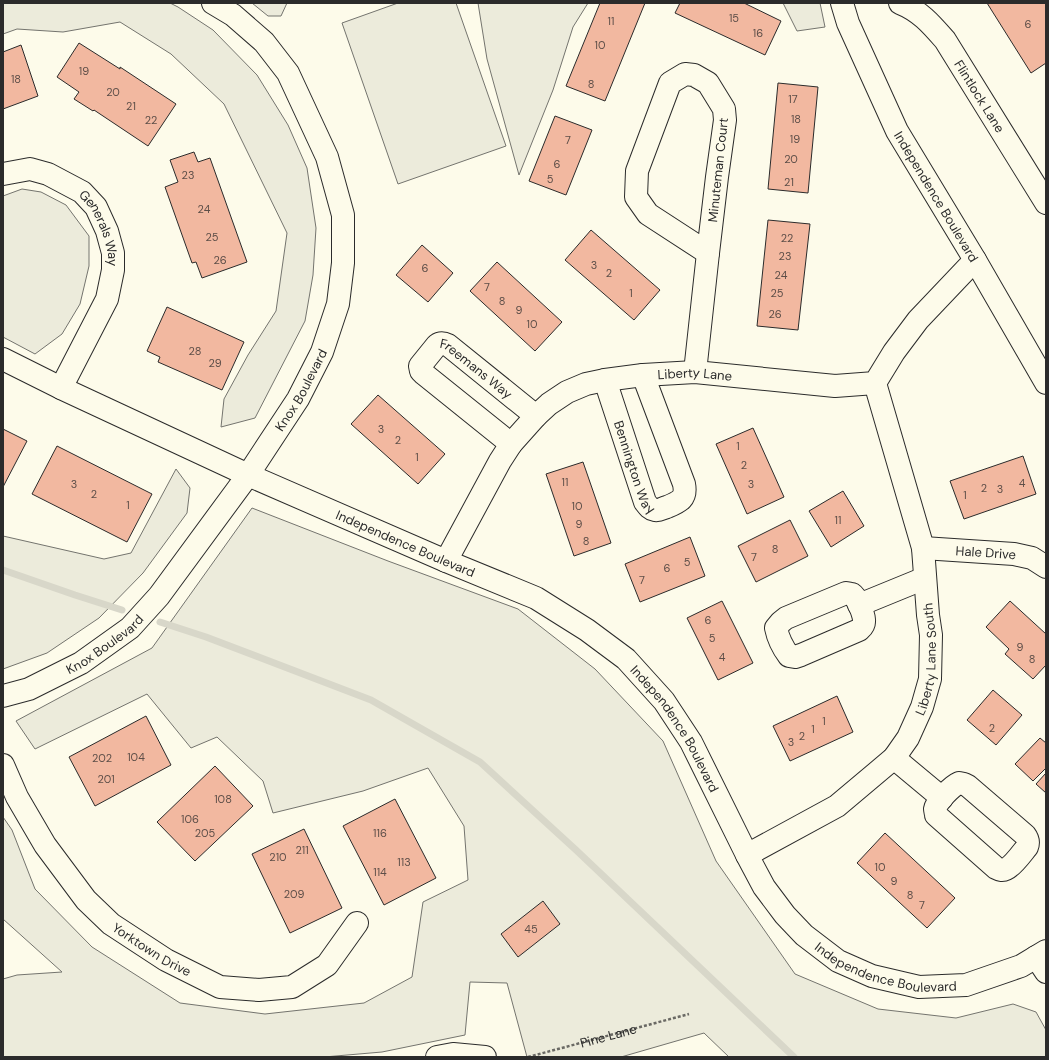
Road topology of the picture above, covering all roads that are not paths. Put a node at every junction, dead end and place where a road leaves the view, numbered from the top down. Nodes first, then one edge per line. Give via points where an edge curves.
1 (213, 3) edge
2 (842, 3) edge
3 (900, 3) edge
4 (3, 174) edge
5 (1046, 203) edge
6 (708, 253) junction
7 (975, 260) junction
8 (3, 360) edge
9 (695, 372) junction
10 (643, 375) junction
11 (605, 380) junction
12 (876, 383) junction
13 (1046, 383) edge
14 (61, 388) junction
15 (536, 416) junction
16 (511, 444) junction
17 (248, 475) junction
18 (923, 548) junction
19 (446, 561) junction
20 (1046, 567) edge
21 (925, 578) junction
22 (859, 605) dead end
23 (3, 696) edge
24 (894, 758) junction
25 (3, 765) edge
26 (942, 798) dead end
27 (747, 855) junction
28 (357, 923) dead end
29 (1043, 960) edge
30 (437, 1057) edge
31 (485, 1057) edge

1 - 17 street, Knox Boulevard via 233,15 264,42 288,73 327,157 343,215 343,263 338,304 322,352 298,399
2 - 7 street, Independence Boulevard via 848,23 897,131
3 - 5 street, Flintlock Lane via 928,20 945,40
4 - 14 street, Generals Way via 30,169 48,174 82,192 96,207 113,253 113,270 107,299
6 - 6 street, Minuteman Court via 725,120 724,109 708,83 694,75 684,74 670,83 637,171 636,198 648,214
6 - 9 street, Minuteman Court
7 - 12 street via 918,320 894,352
7 - 13 street, Independence Boulevard
8 - 14 street
9 - 10 street, Liberty Lane
9 - 12 street, Liberty Lane via 836,386
10 - 11 street, Liberty Lane
10 - 11 street, Bennington Way via 685,491 683,498 678,502 660,510 649,508 645,502
11 - 15 street, Liberty Lane via 567,392
12 - 18 street, Liberty Lane South
14 - 17 street
15 - 16 street, Liberty Lane
15 - 16 street, Freemans Way via 448,345 437,345 420,366 421,371
16 - 19 street, Liberty Lane
17 - 19 street, Independence Boulevard
17 - 23 street, Knox Boulevard via 159,596 130,628 81,663 29,689
18 - 20 street, Hale Drive via 1014,554 1032,558
18 - 21 street, Liberty Lane South
19 - 27 street, Independence Boulevard via 536,598 587,630 626,659 664,701 692,742
21 - 22 street
21 - 24 street, Liberty Lane South via 931,635 930,680 908,738
24 - 26 street
24 - 27 street, Liberty Lane South via 837,806
25 - 28 street, Yorktown Drive via 17,797 45,845 86,900 111,924 166,960 220,987 258,990 292,987 327,965
27 - 29 street, Independence Boulevard via 764,887 804,935 838,961 872,976 919,987 966,984
30 - 31 street via 453,1054

